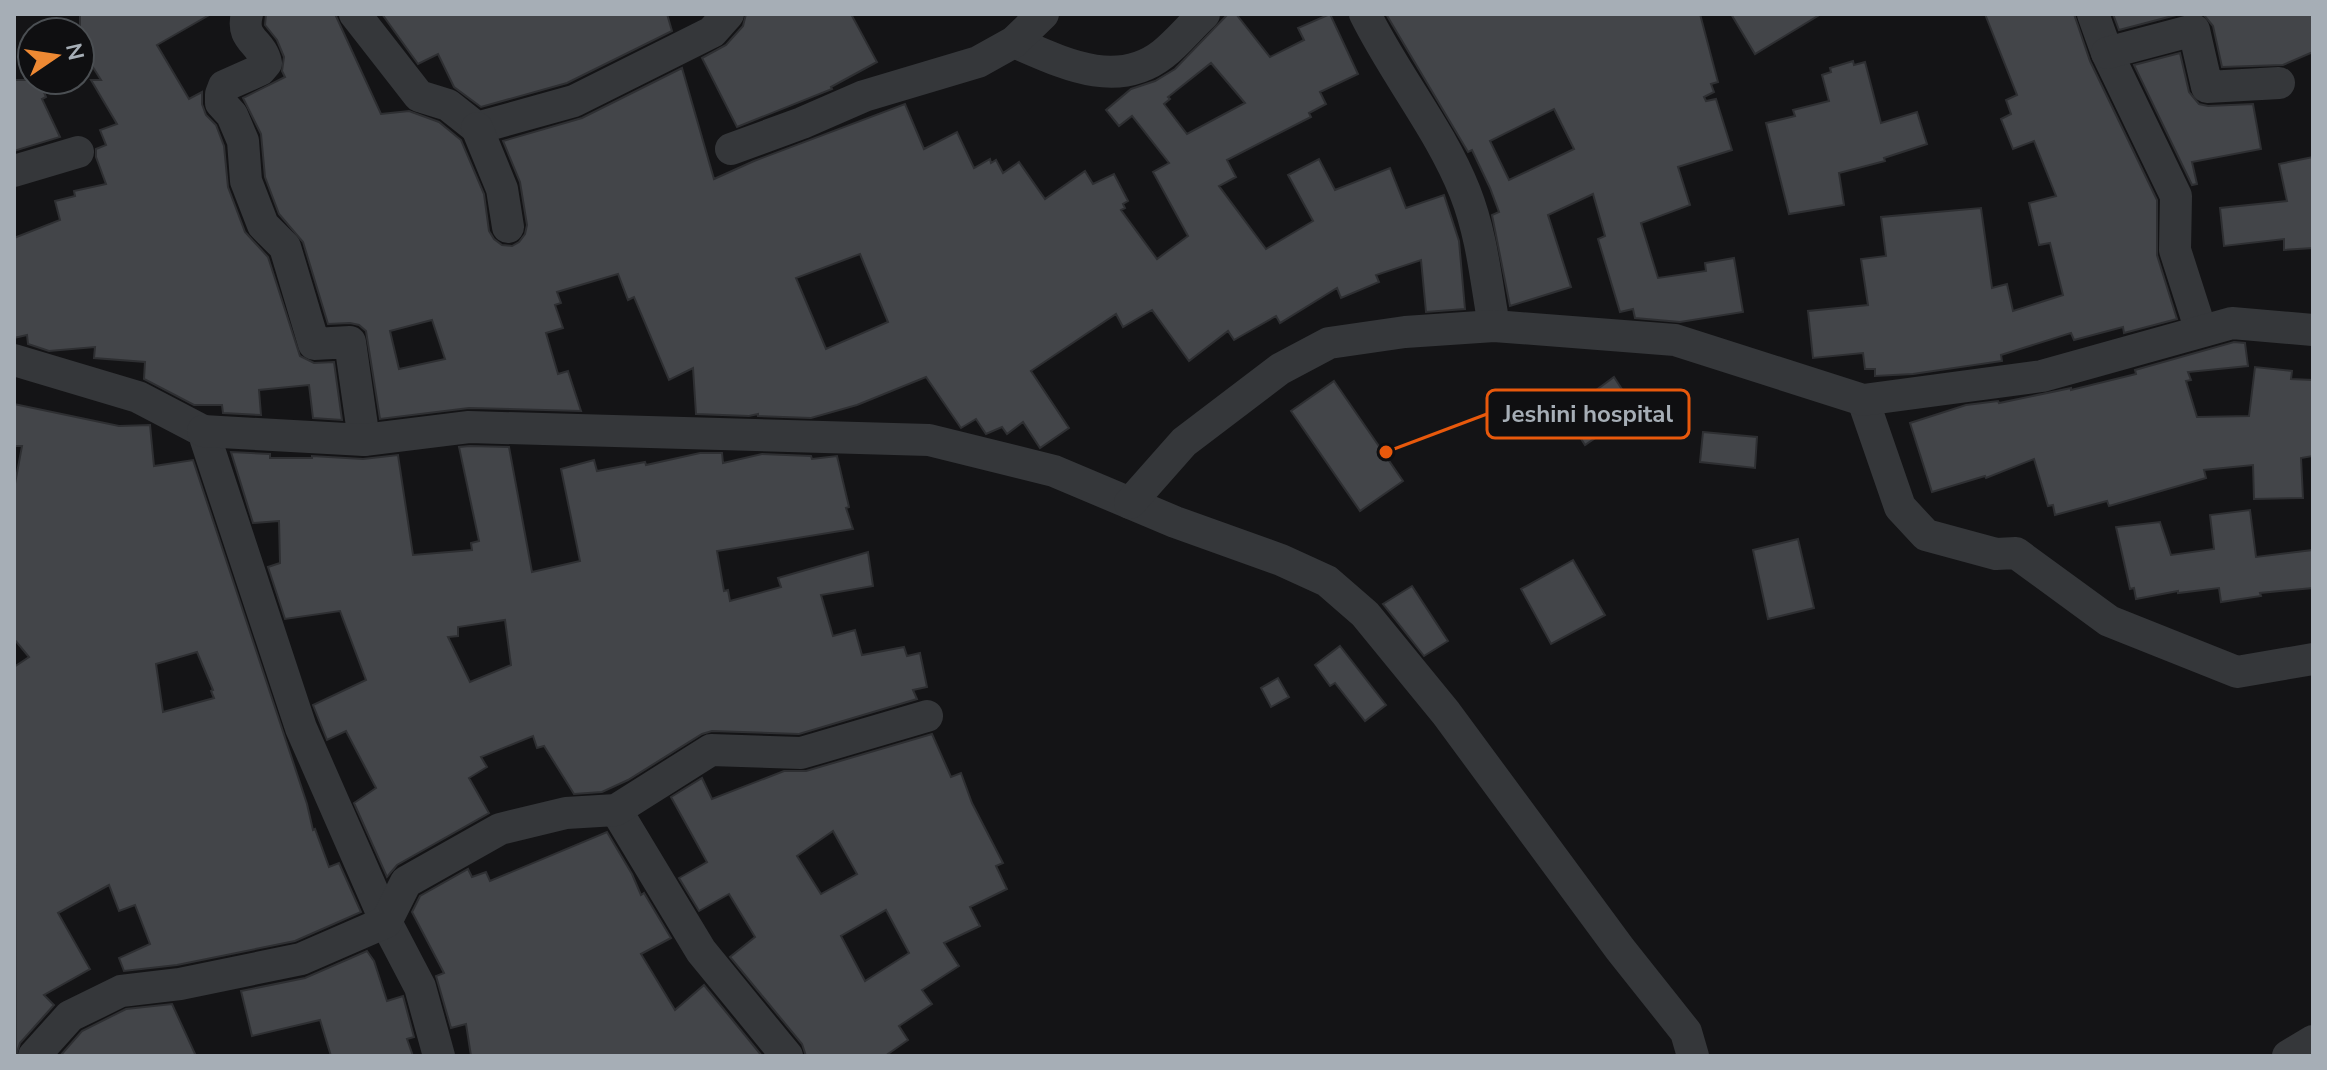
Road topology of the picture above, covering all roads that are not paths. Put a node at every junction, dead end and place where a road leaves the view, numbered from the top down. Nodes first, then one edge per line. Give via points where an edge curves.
1 (247, 14) edge
2 (355, 14) edge
3 (728, 14) edge
4 (1043, 14) edge
5 (1204, 14) edge
6 (1365, 14) edge
7 (2093, 14) edge
8 (1014, 42) junction
9 (2107, 53) junction
10 (2279, 83) dead end
11 (477, 128) junction
12 (731, 149) dead end
13 (78, 152) dead end
14 (14, 171) edge
15 (508, 227) dead end
16 (1494, 326) junction
17 (2313, 330) edge
18 (2201, 331) junction
19 (14, 360) edge
20 (1863, 400) junction
21 (203, 431) junction
22 (364, 440) junction
23 (1130, 503) junction
24 (2313, 659) edge
25 (927, 716) dead end
26 (616, 810) junction
27 (386, 922) junction
28 (2313, 1041) edge
29 (51, 1049) edge
30 (439, 1056) edge
31 (787, 1056) edge
32 (1693, 1056) edge
33 (2288, 1056) edge

1 - 22 street via 247,35 266,63 224,86 221,103 243,141 246,181 263,225 285,247 314,344 350,342
2 - 11 street via 419,96 448,105
3 - 11 street via 712,32 574,101
4 - 8 street
5 - 8 street via 1161,55 1130,71 1071,67
6 - 16 street via 1466,193 1480,239
7 - 9 street
8 - 12 street via 978,62 864,96
9 - 10 street via 2194,30 2207,87
9 - 18 street via 2176,196 2175,250
11 - 15 street via 502,189
13 - 14 street
16 - 20 street via 1675,340
16 - 23 street via 1329,343 1280,369 1184,442
17 - 18 street via 2232,323
18 - 20 street via 2042,376
19 - 21 street via 138,397
20 - 24 street via 1900,507 1926,535 1996,554 2016,553 2109,621 2237,672
21 - 22 street
21 - 27 street via 301,728
22 - 23 street via 469,427 929,440 1054,471
23 - 32 street via 1327,581 1365,614 1686,1032
25 - 26 street via 801,753 711,750
26 - 27 street via 566,813 500,829 406,882
26 - 31 street via 701,951
27 - 29 street via 301,959 121,991 70,1016
27 - 30 street via 420,987
28 - 33 street

